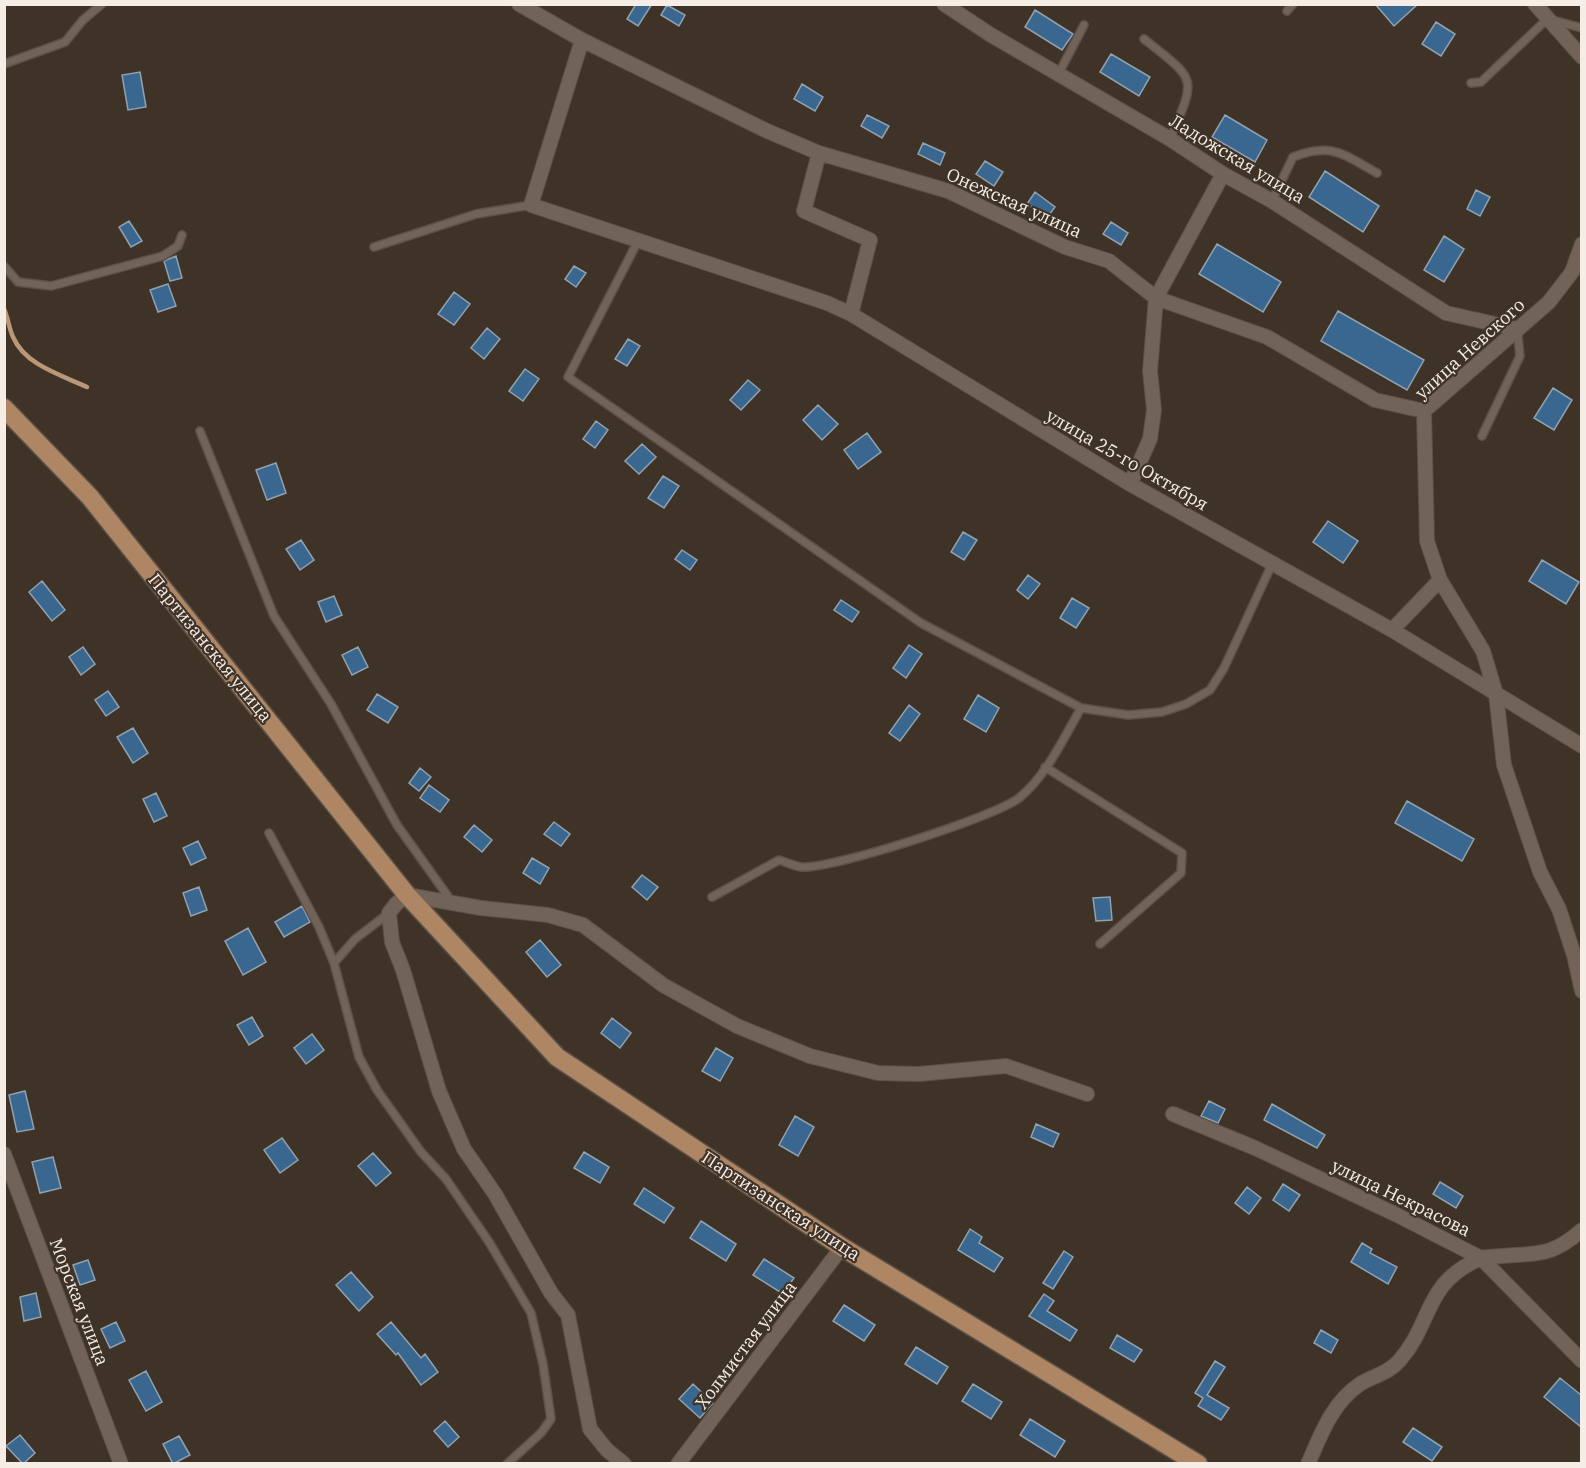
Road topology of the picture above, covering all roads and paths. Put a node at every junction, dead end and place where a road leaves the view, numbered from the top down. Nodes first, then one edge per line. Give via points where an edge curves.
1 (102, 4) edge
2 (519, 4) edge
3 (944, 4) edge
4 (1293, 4) edge
5 (1534, 4) edge
6 (1287, 10) dead end
7 (1549, 21) junction
8 (1084, 25) dead end
9 (1581, 28) edge
10 (1144, 39) dead end
11 (582, 40) junction
12 (1581, 57) edge
13 (4, 64) edge
14 (1059, 73) junction
15 (1471, 82) dead end
16 (1170, 139) junction
17 (819, 153) junction
18 (1377, 173) dead end
19 (1223, 174) junction
20 (1272, 201) junction
21 (531, 204) junction
22 (182, 235) dead end
23 (639, 239) junction
24 (1581, 244) edge
25 (374, 247) dead end
26 (4, 266) edge
27 (1156, 298) junction
28 (851, 314) junction
29 (1517, 329) junction
30 (4, 408) edge
31 (1424, 411) junction
32 (200, 431) dead end
33 (1482, 436) dead end
34 (1130, 484) junction
35 (1273, 562) junction
36 (1440, 580) junction
37 (1392, 630) junction
38 (1496, 694) junction
39 (1081, 708) junction
40 (1581, 746) edge
41 (1045, 768) junction
42 (269, 833) dead end
43 (407, 895) junction
44 (712, 897) dead end
45 (453, 904) junction
46 (390, 913) junction
47 (1100, 944) dead end
48 (334, 963) junction
49 (1581, 991) edge
50 (1087, 1094) dead end
51 (1173, 1114) dead end
52 (4, 1154) edge
53 (1581, 1230) edge
54 (842, 1247) junction
55 (1481, 1258) junction
56 (1581, 1361) edge
57 (121, 1464) edge
58 (507, 1464) edge
59 (624, 1464) edge
60 (678, 1464) edge
61 (1198, 1464) edge
62 (1308, 1464) edge

1 - 13 lane via 65,42
2 - 11 street, Онежская улица
3 - 14 street, Ладожская улица
4 - 6 lane
5 - 7 street
7 - 9 lane
7 - 12 street
7 - 15 lane via 1481,82
8 - 14 lane
10 - 16 lane via 1182,69 1189,81 1187,100
11 - 17 street, Онежская улица
11 - 21 street
14 - 16 street, Ладожская улица
16 - 19 street, Ладожская улица
17 - 27 street, Онежская улица via 948,191 1065,247 1109,261
17 - 28 street via 804,211 870,240
18 - 20 lane via 1335,151 1315,149 1293,157
19 - 20 street, Ладожская улица
19 - 27 street
20 - 29 street, Ладожская улица via 1446,313
21 - 23 street, улица 25-го Октября
21 - 25 lane via 476,214
22 - 26 lane via 178,246 163,256 51,286 18,282
23 - 28 street, улица 25-го Октября
23 - 39 lane via 568,377 921,623
24 - 29 street, улица Невского via 1572,272 1555,295
27 - 31 street, Онежская улица via 1268,337 1375,400
27 - 34 street via 1150,439
28 - 34 street, улица 25-го Октября
29 - 31 street, улица Невского
29 - 33 lane via 1520,356
30 - 43 main road, Партизанская улица via 90,497
31 - 36 street, улица Невского via 1427,541
32 - 45 lane via 274,616 331,704 397,825
34 - 35 street, улица 25-го Октября
35 - 37 street, улица 25-го Октября
35 - 39 lane via 1210,690 1162,712 1128,715
36 - 37 street
36 - 38 street, улица Невского via 1483,651
37 - 38 street, улица 25-го Октября
38 - 40 street, улица 25-го Октября
38 - 49 street, улица Невского via 1504,765 1540,872 1574,955
39 - 41 lane
41 - 44 lane via 1019,799 975,818 849,861 802,867 779,860
41 - 47 lane via 1182,853 1181,873
42 - 48 lane
43 - 45 street
43 - 46 street
43 - 54 main road, Партизанская улица via 556,1058
45 - 50 street via 548,915 583,925 663,985 737,1026 810,1056 878,1073 919,1074 1006,1066
46 - 48 lane via 355,939
46 - 59 street via 392,942 443,1101 464,1149 495,1194 550,1293 568,1315 590,1429
48 - 58 lane via 359,1057 377,1090 446,1179 531,1313 551,1419
51 - 55 street, улица Некрасова via 1266,1153
52 - 57 street, Морская улица
53 - 55 street via 1549,1253
54 - 60 street, Холмистая улица
54 - 61 main road, Партизанская улица
55 - 56 street, улица Некрасова
55 - 62 street via 1448,1278 1438,1289 1399,1361 1354,1388 1330,1414

